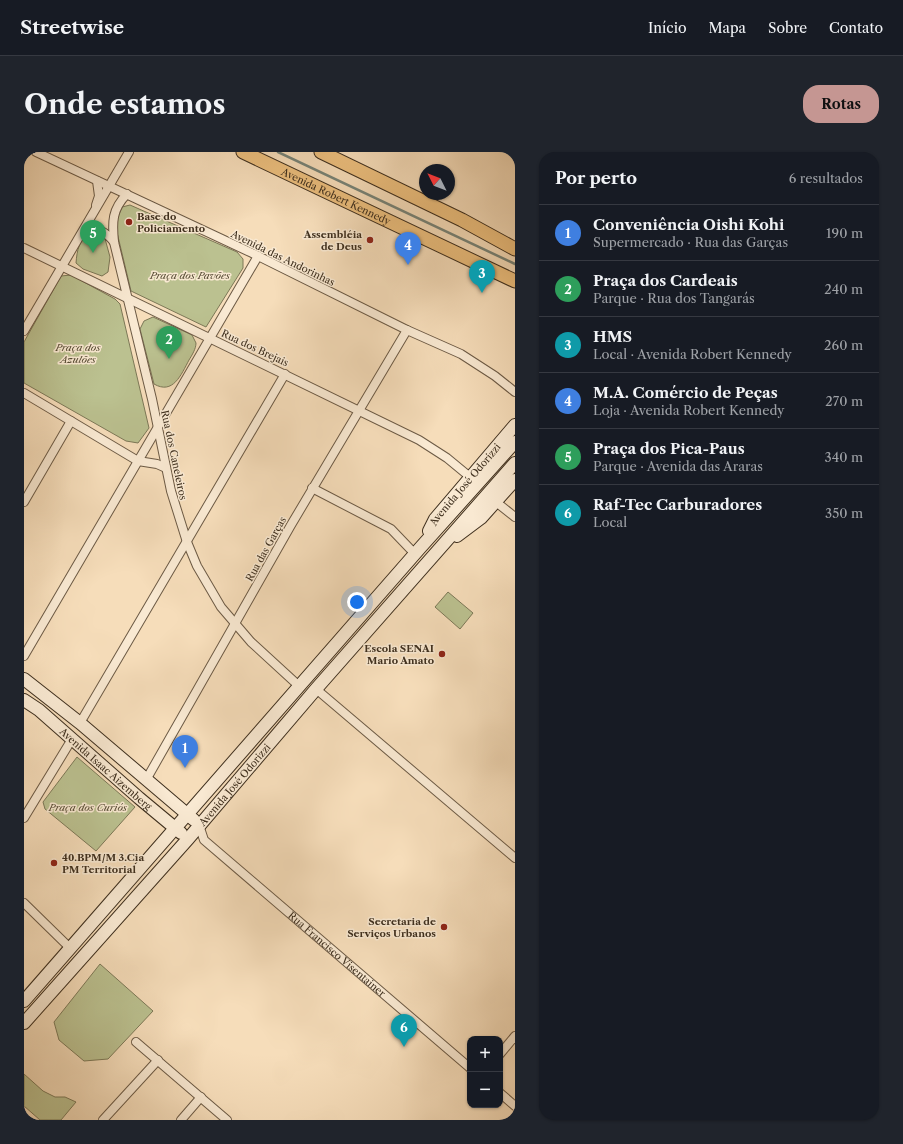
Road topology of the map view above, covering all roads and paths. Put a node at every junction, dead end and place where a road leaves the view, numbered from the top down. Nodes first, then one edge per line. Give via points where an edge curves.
1 (36, 152) edge
2 (129, 152) edge
3 (243, 152) edge
4 (321, 152) edge
5 (97, 181) junction
6 (110, 187) junction
7 (127, 194) junction
8 (93, 216) junction
9 (84, 231) junction
10 (114, 242) junction
11 (24, 248) edge
12 (515, 249) edge
13 (258, 256) junction
14 (63, 266) junction
15 (515, 281) edge
16 (127, 297) junction
17 (406, 330) junction
18 (24, 331) edge
19 (210, 338) junction
20 (285, 374) junction
21 (515, 392) edge
22 (24, 393) edge
23 (359, 411) junction
24 (71, 421) junction
25 (515, 425) edge
26 (158, 428) junction
27 (515, 442) edge
28 (138, 461) junction
29 (515, 463) edge
30 (166, 468) junction
31 (470, 477) junction
32 (515, 480) edge
33 (312, 488) junction
34 (24, 502) edge
35 (496, 502) junction
36 (515, 517) edge
37 (187, 542) junction
38 (443, 545) junction
39 (417, 551) junction
40 (235, 625) junction
41 (24, 656) edge
42 (24, 678) edge
43 (299, 686) junction
44 (316, 689) junction
45 (24, 700) edge
46 (80, 723) junction
47 (72, 739) junction
48 (146, 780) junction
49 (188, 815) junction
50 (24, 818) edge
51 (199, 825) junction
52 (176, 829) junction
53 (188, 839) junction
54 (204, 840) junction
55 (515, 858) edge
56 (24, 902) edge
57 (70, 948) junction
58 (24, 1001) edge
59 (24, 1023) edge
60 (515, 1036) edge
61 (136, 1042) dead end
62 (503, 1050) edge
63 (158, 1060) junction
64 (467, 1065) edge
65 (503, 1096) edge
66 (201, 1097) junction
67 (515, 1106) edge
68 (104, 1120) edge
69 (181, 1120) edge
70 (227, 1120) edge

1 - 5 street, Avenida das Andorinhas
2 - 6 street
3 - 15 main road, Avenida Robert Kennedy
4 - 12 main road via 462,220
5 - 6 street, Avenida das Andorinhas
5 - 8 street via 99,196
6 - 7 street, Avenida das Andorinhas
6 - 8 street
7 - 10 street, Rua dos Caneleiros via 114,212
7 - 13 street, Avenida das Andorinhas
8 - 9 street
9 - 10 street via 102,230
9 - 14 street
10 - 16 street, Rua dos Caneleiros
11 - 14 street, Rua dos Brejais
13 - 17 street, Avenida das Andorinhas
13 - 19 street
14 - 16 street, Rua dos Brejais
14 - 18 street
16 - 19 street, Rua dos Brejais
16 - 26 street, Rua dos Caneleiros
17 - 21 street, Avenida das Andorinhas via 461,354
17 - 23 street, Rua das Garças
19 - 20 street, Rua dos Brejais
19 - 26 street
20 - 23 street, Rua dos Brejais
20 - 37 street
22 - 24 street
23 - 31 street, Rua dos Brejais via 420,440
23 - 33 street, Rua das Garças
24 - 28 street
24 - 34 street
25 - 31 main road, Avenida José Odorizzi
26 - 28 street
26 - 30 street, Rua dos Caneleiros
27 - 39 main road, Avenida José Odorizzi
28 - 30 street
28 - 41 street
29 - 38 main road, Avenida José Odorizzi
30 - 37 street, Rua dos Caneleiros
31 - 39 main road, Avenida José Odorizzi via 435,519
32 - 35 main road, Avenida José Odorizzi
33 - 39 street via 391,530
33 - 40 street, Rua das Garças
35 - 36 street
35 - 38 main road, Avenida José Odorizzi via 470,527
37 - 40 street, Rua dos Caneleiros via 210,590
37 - 46 street
38 - 44 main road, Avenida José Odorizzi
39 - 43 main road, Avenida José Odorizzi
40 - 43 street, Rua dos Caneleiros
40 - 48 street, Rua das Garças
42 - 46 main road, Avenida Isaac Aizemberg
43 - 49 main road, Avenida José Odorizzi
44 - 51 main road, Avenida José Odorizzi
44 - 55 street
45 - 47 main road, Avenida Isaac Aizemberg
46 - 48 main road, Avenida Isaac Aizemberg
47 - 50 street
47 - 52 main road, Avenida Isaac Aizemberg
48 - 49 main road, Avenida Isaac Aizemberg
49 - 51 main road
49 - 52 main road, Avenida José Odorizzi
51 - 53 main road, Avenida José Odorizzi
51 - 54 street
52 - 53 main road, Avenida Isaac Aizemberg
52 - 57 main road, Avenida José Odorizzi
53 - 54 street
53 - 59 main road, Avenida José Odorizzi
54 - 64 street, Rua Francisco Visentainer
56 - 57 street
57 - 58 main road, Avenida José Odorizzi
60 - 62 street
61 - 63 street
63 - 66 street
63 - 68 street
65 - 67 street
66 - 69 street
66 - 70 street

